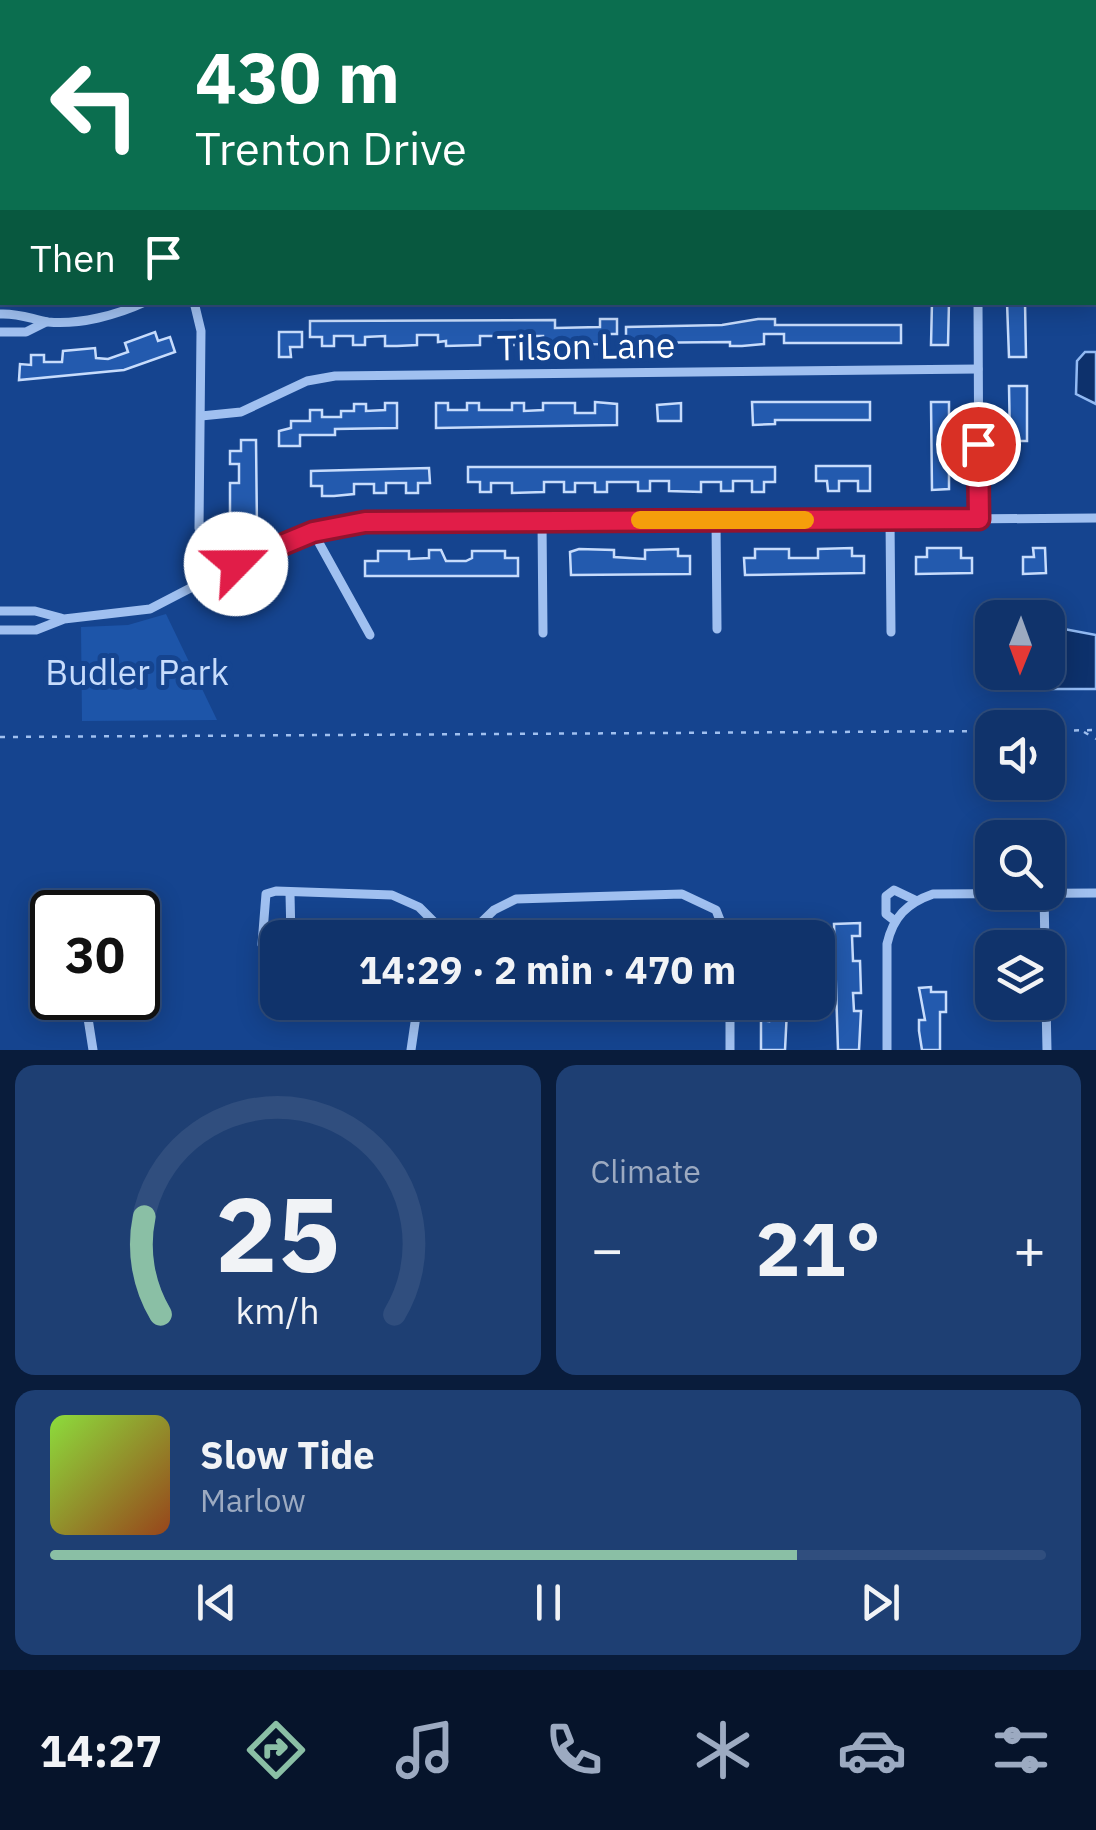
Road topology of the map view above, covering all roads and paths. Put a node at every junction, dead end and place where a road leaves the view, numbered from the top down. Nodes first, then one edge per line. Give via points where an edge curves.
1 (195, 305) edge
2 (978, 305) edge
3 (117, 308) edge
4 (0, 314) edge
5 (46, 322) junction
6 (0, 332) edge
7 (978, 369) junction
8 (201, 416) junction
9 (1096, 518) edge
10 (979, 519) junction
11 (716, 520) junction
12 (890, 520) junction
13 (542, 521) junction
14 (313, 532) junction
15 (214, 574) junction
16 (0, 611) edge
17 (64, 619) junction
18 (717, 629) dead end
19 (0, 630) edge
20 (892, 632) dead end
21 (543, 633) dead end
22 (370, 634) dead end
23 (1065, 730) edge
24 (1078, 730) junction
25 (1096, 730) edge
26 (975, 731) edge
27 (0, 737) edge
28 (1096, 739) edge
29 (1096, 893) edge
30 (290, 894) junction
31 (975, 894) edge
32 (1065, 894) edge
33 (914, 900) junction
34 (263, 920) edge
35 (291, 920) edge
36 (431, 920) edge
37 (484, 920) edge
38 (720, 920) edge
39 (895, 921) junction
40 (88, 1020) edge
41 (415, 1020) edge
42 (730, 1020) edge
43 (1046, 1020) edge
44 (93, 1050) edge
45 (411, 1050) edge
46 (730, 1050) edge
47 (888, 1050) edge
48 (1047, 1050) edge

1 - 8 street
2 - 7 street
3 - 5 street
4 - 5 street via 25,313
5 - 6 street via 26,332
7 - 8 street, Tilson Lane via 335,376 307,381 249,410
7 - 10 street
8 - 15 street via 199,528
9 - 10 street
10 - 12 street
11 - 12 street
11 - 13 street
11 - 18 street
12 - 20 street
13 - 14 street via 365,522
13 - 21 street
14 - 15 street
14 - 22 street
15 - 17 street via 150,609
16 - 17 street
17 - 19 street via 36,630
23 - 24 path
24 - 25 path
24 - 28 path
26 - 27 path
29 - 32 street
30 - 34 street via 266,894
30 - 35 street
30 - 36 street via 392,894
31 - 33 street
33 - 39 street
33 - 39 street via 894,890 886,896 886,914
37 - 38 street via 516,899 682,894 716,910
39 - 47 street via 886,944
40 - 44 street
41 - 45 street
42 - 46 street
43 - 48 street

